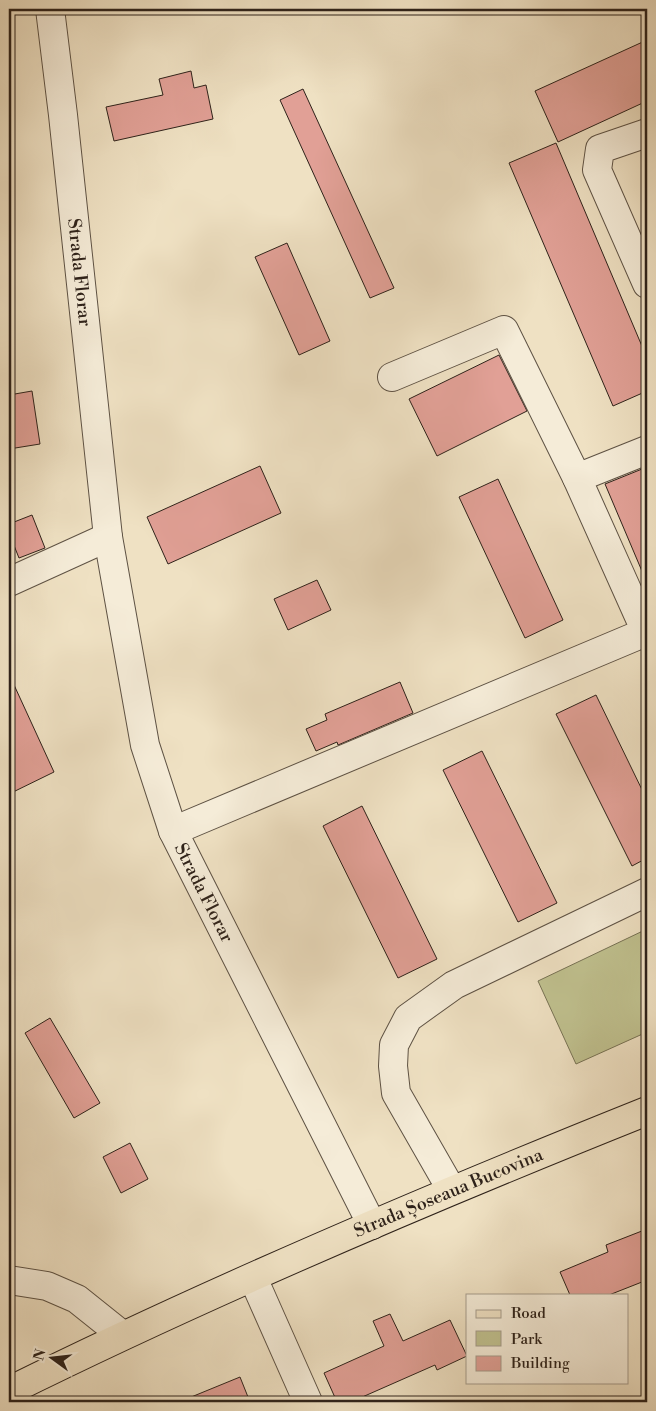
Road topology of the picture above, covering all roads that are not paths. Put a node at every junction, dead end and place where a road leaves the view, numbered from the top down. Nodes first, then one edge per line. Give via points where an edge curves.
1 (50, 9) edge
2 (647, 133) edge
3 (647, 284) edge
4 (392, 377) dead end
5 (647, 450) edge
6 (577, 478) junction
7 (108, 537) junction
8 (9, 582) edge
9 (647, 632) edge
10 (173, 832) junction
11 (647, 892) edge
12 (647, 1111) edge
13 (451, 1189) junction
14 (372, 1225) junction
15 (253, 1278) junction
16 (9, 1280) edge
17 (122, 1335) junction
18 (9, 1391) edge
19 (308, 1402) edge

1 - 7 street, Strada Florar
2 - 3 street via 600,148 597,170
4 - 6 street via 504,330
5 - 6 street
6 - 9 street
7 - 8 street
7 - 10 street, Strada Florar via 146,745
9 - 10 street
10 - 14 street, Strada Florar
11 - 13 street via 454,985 408,1018 394,1045 396,1093
12 - 13 main road, Strada Șoseaua Bucovina
13 - 14 main road, Strada Șoseaua Bucovina
14 - 15 main road, Strada Șoseaua Bucovina
15 - 17 main road, Strada Șoseaua Bucovina
15 - 19 street
16 - 17 street via 47,1286 77,1299
17 - 18 main road, Strada Șoseaua Bucovina

